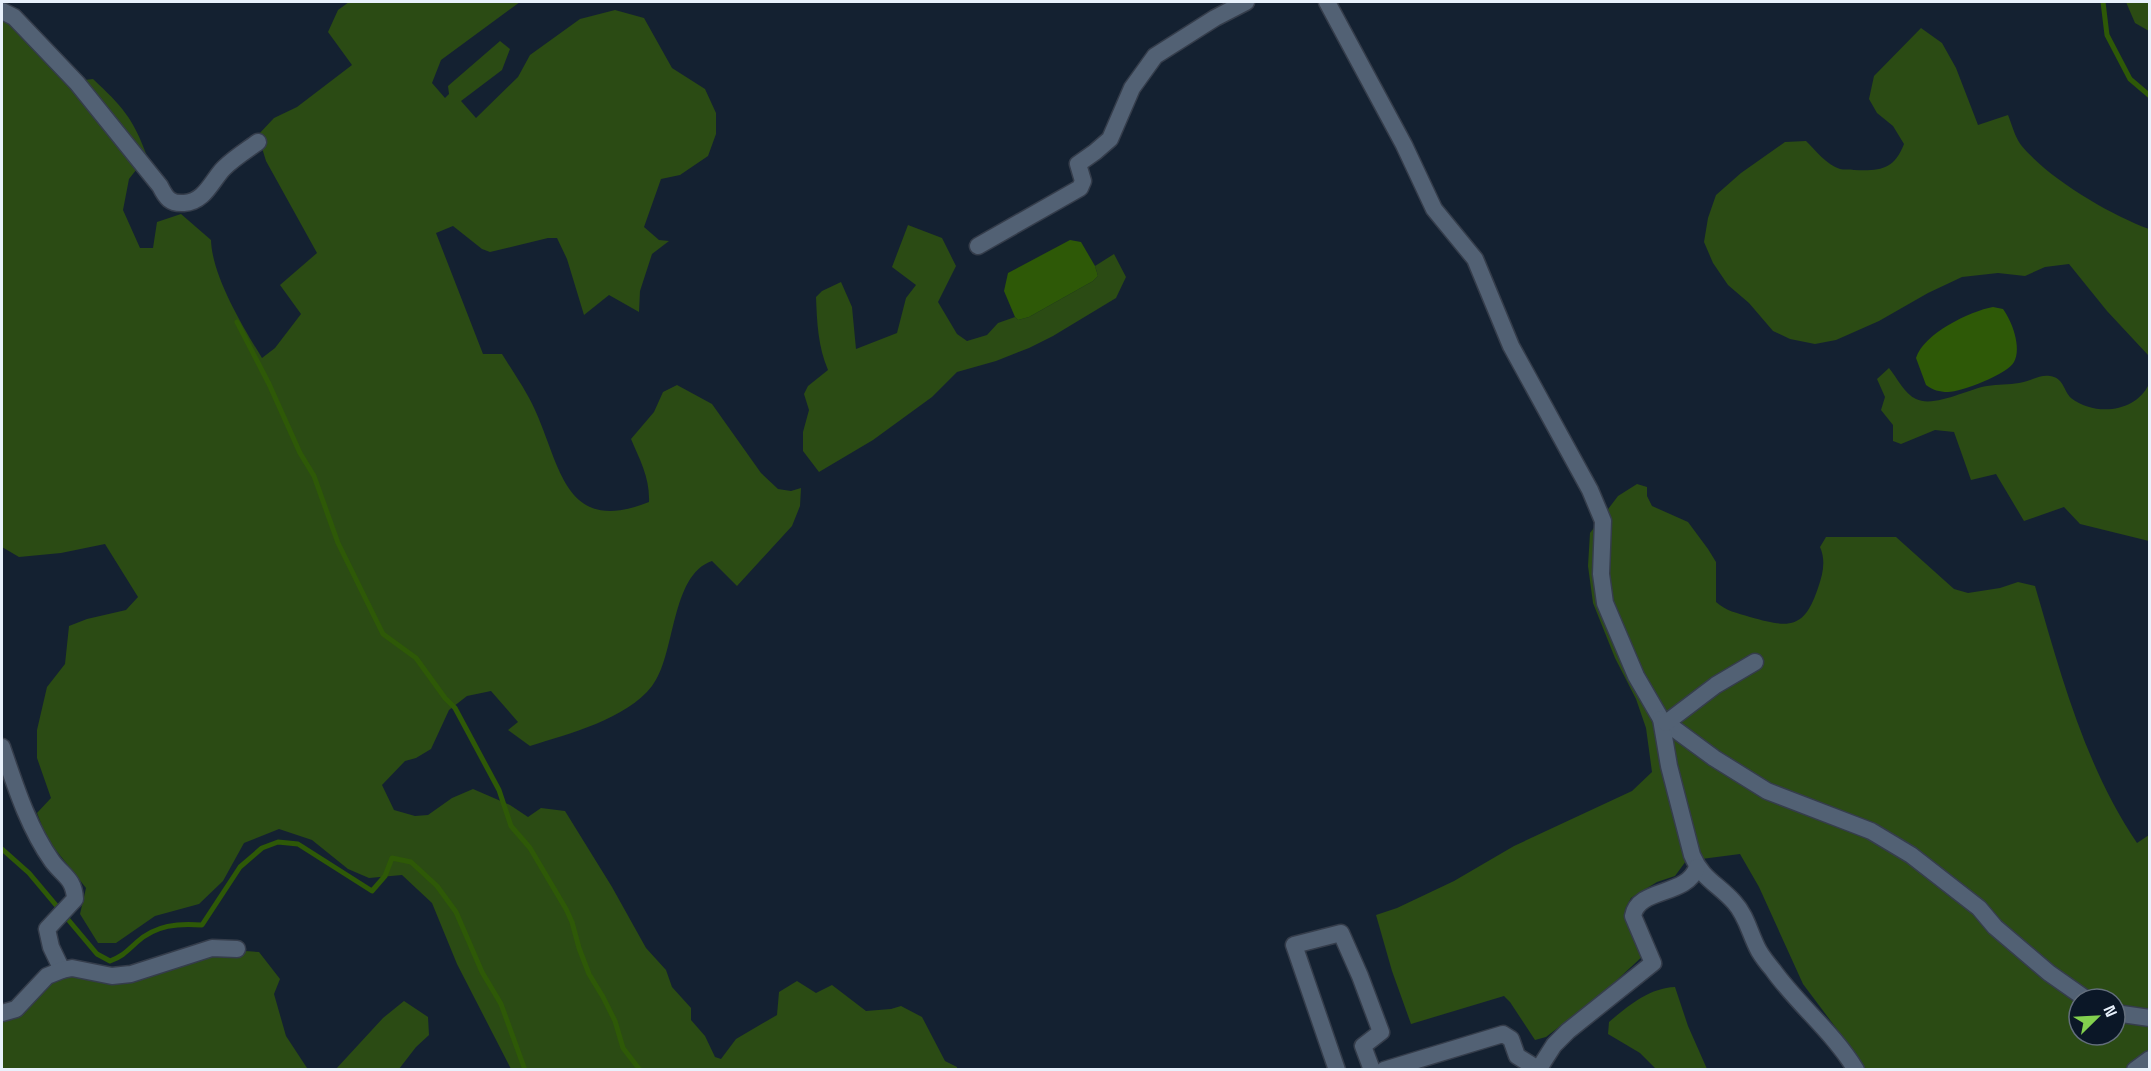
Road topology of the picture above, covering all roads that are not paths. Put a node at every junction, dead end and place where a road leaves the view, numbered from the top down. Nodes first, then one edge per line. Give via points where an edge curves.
1 (1246, 2) edge
2 (1327, 2) edge
3 (2, 10) edge
4 (258, 142) dead end
5 (978, 246) dead end
6 (1755, 662) dead end
7 (1663, 721) junction
8 (2, 747) edge
9 (1697, 867) junction
10 (237, 949) dead end
11 (62, 970) junction
12 (2069, 987) edge
13 (2, 1013) edge
14 (2127, 1015) edge
15 (2150, 1018) edge
16 (2150, 1059) edge
17 (1538, 1069) edge
18 (1337, 1070) edge
19 (1372, 1070) edge
20 (1384, 1070) edge
21 (1856, 1070) edge
22 (2135, 1070) edge

1 - 5 street via 1155,56 1132,88 1110,138 1078,164 1083,182 1080,188
2 - 7 street via 1434,209 1475,259 1511,346 1590,490 1603,521 1601,574 1605,603 1636,676
3 - 4 street via 14,17 77,82 166,198 175,204 189,203 202,196 224,168
6 - 7 street
7 - 9 street via 1669,766
7 - 12 street via 1767,791 1871,831 1911,855
8 - 11 street via 32,826 74,888 75,899 47,929
9 - 17 street via 1694,876 1682,886 1658,893 1634,909 1633,916 1653,963 1568,1032
9 - 21 street via 1735,903 1774,972
10 - 11 street via 212,948 131,974 112,976 72,968
11 - 13 street via 47,976 16,1009
14 - 15 street
16 - 22 street
17 - 20 street via 1518,1056 1511,1039 1503,1034
18 - 19 street via 1294,945 1341,933 1381,1032 1363,1046

